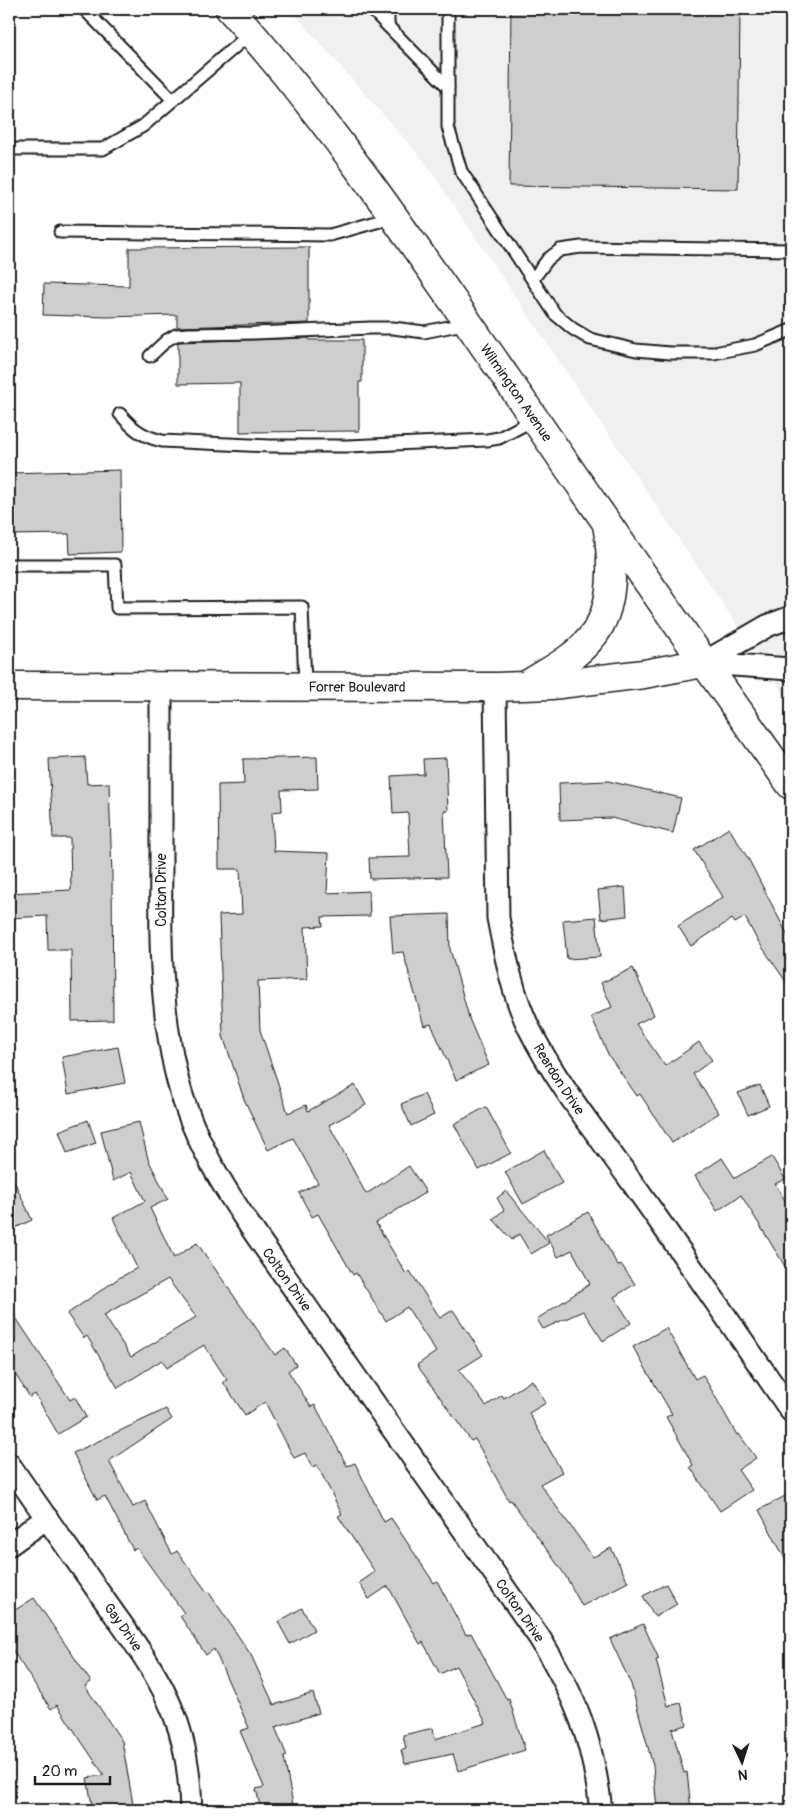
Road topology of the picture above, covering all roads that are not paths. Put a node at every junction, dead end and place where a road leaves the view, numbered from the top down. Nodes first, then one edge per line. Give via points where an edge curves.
1 (84, 9) edge
2 (230, 9) edge
3 (371, 9) edge
4 (388, 9) edge
5 (448, 9) edge
6 (388, 26) junction
7 (251, 33) junction
8 (448, 88) junction
9 (173, 100) junction
10 (9, 149) edge
11 (394, 217) junction
12 (60, 232) dead end
13 (791, 250) edge
14 (533, 279) junction
15 (468, 323) junction
16 (791, 330) edge
17 (150, 356) dead end
18 (120, 414) dead end
19 (535, 419) junction
20 (606, 523) junction
21 (9, 565) edge
22 (791, 618) edge
23 (703, 662) junction
24 (791, 669) edge
25 (305, 685) junction
26 (527, 685) junction
27 (9, 686) edge
28 (162, 686) junction
29 (495, 687) junction
30 (791, 785) edge
31 (791, 1411) edge
32 (9, 1464) edge
33 (46, 1518) junction
34 (9, 1545) edge
35 (191, 1810) edge
36 (601, 1810) edge

1 - 9 lane
2 - 7 main road, Wilmington Avenue
3 - 6 lane
4 - 6 lane
5 - 8 lane
6 - 8 lane
7 - 9 lane
7 - 11 main road, Wilmington Avenue
8 - 14 lane via 448,126 461,171
9 - 10 lane via 143,126 103,148
11 - 12 lane via 330,235
11 - 15 main road, Wilmington Avenue
13 - 14 lane via 581,247 560,250 548,259
14 - 16 lane via 556,314 573,329 590,339 636,350 714,353 755,345
15 - 17 lane via 424,332 370,328 176,335
15 - 19 main road, Wilmington Avenue
18 - 19 lane via 137,432 162,441 290,446 487,440 499,438
19 - 20 main road, Wilmington Avenue
20 - 23 main road, Wilmington Avenue
20 - 26 main road via 610,592 600,625 577,652
21 - 25 lane via 115,565 117,608 302,607
22 - 23 street, Forrer Boulevard via 767,626
23 - 24 street, Forrer Boulevard
23 - 26 main road, Forrer Boulevard via 644,674
23 - 30 main road, Wilmington Avenue
25 - 28 main road, Forrer Boulevard
25 - 29 main road, Forrer Boulevard
26 - 29 main road, Forrer Boulevard
27 - 28 main road, Forrer Boulevard
28 - 36 street, Colton Drive via 162,983 175,1071 187,1113 203,1150 228,1192 557,1666 576,1704 588,1739 597,1774
29 - 31 street, Reardon Drive via 498,918 514,986 529,1029 557,1077
32 - 33 street, Gay Drive
33 - 34 street
33 - 35 street, Gay Drive via 132,1639 174,1714 185,1752

